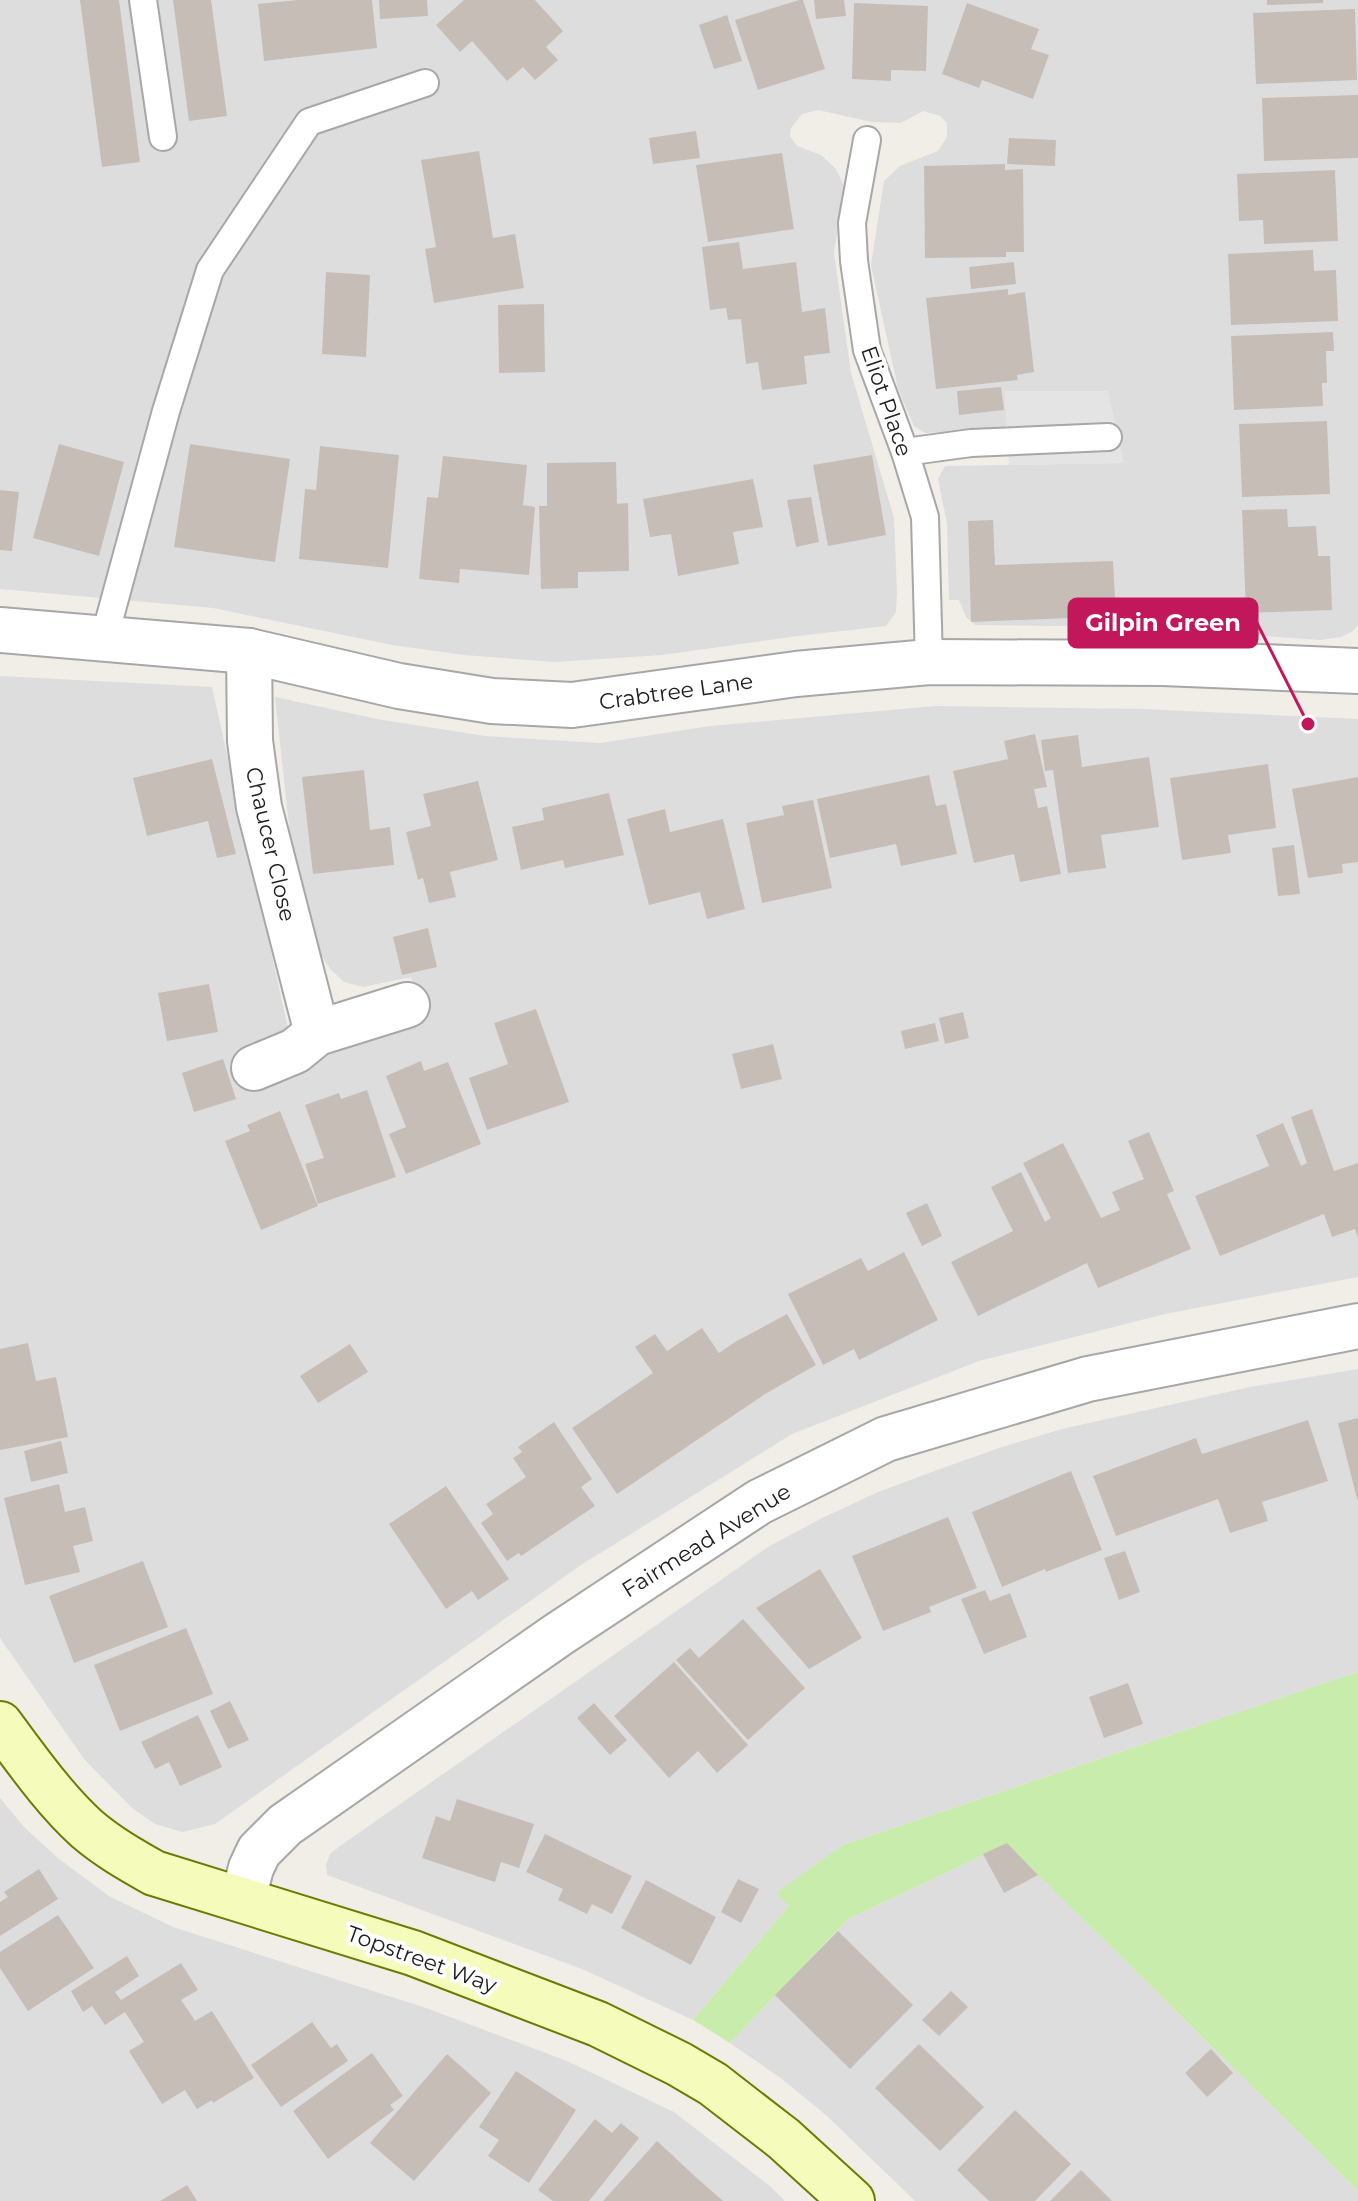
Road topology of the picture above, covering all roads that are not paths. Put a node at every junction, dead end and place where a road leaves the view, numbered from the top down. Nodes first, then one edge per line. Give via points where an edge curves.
1 (143, 0) edge
2 (425, 83) dead end
3 (163, 137) dead end
4 (867, 140) dead end
5 (1108, 437) dead end
6 (905, 452) junction
7 (0, 630) edge
8 (104, 639) junction
9 (249, 651) junction
10 (929, 662) junction
11 (1358, 671) edge
12 (407, 1005) dead end
13 (317, 1033) junction
14 (254, 1068) dead end
15 (1358, 1326) edge
16 (0, 1724) edge
17 (243, 1899) junction
18 (852, 2201) edge

1 - 3 lane
2 - 8 lane via 309,122 210,270
4 - 6 lane, Eliot Place via 852,223 854,261 867,350
5 - 6 lane via 971,443
6 - 10 lane, Eliot Place via 925,517
7 - 8 street, Crabtree Lane
8 - 9 street, Crabtree Lane
9 - 10 street, Crabtree Lane via 399,686 492,701 572,705
9 - 13 street, Chaucer Close via 250,741 259,807
10 - 11 street, Crabtree Lane
12 - 13 street
13 - 14 street via 295,1051
15 - 17 street, Fairmead Avenue via 1088,1379 886,1439 759,1502 285,1825 259,1851
16 - 17 street, Topstreet Way via 87,1828 121,1855 154,1873
17 - 18 street, Topstreet Way via 427,1958 598,2024 679,2064 784,2139

